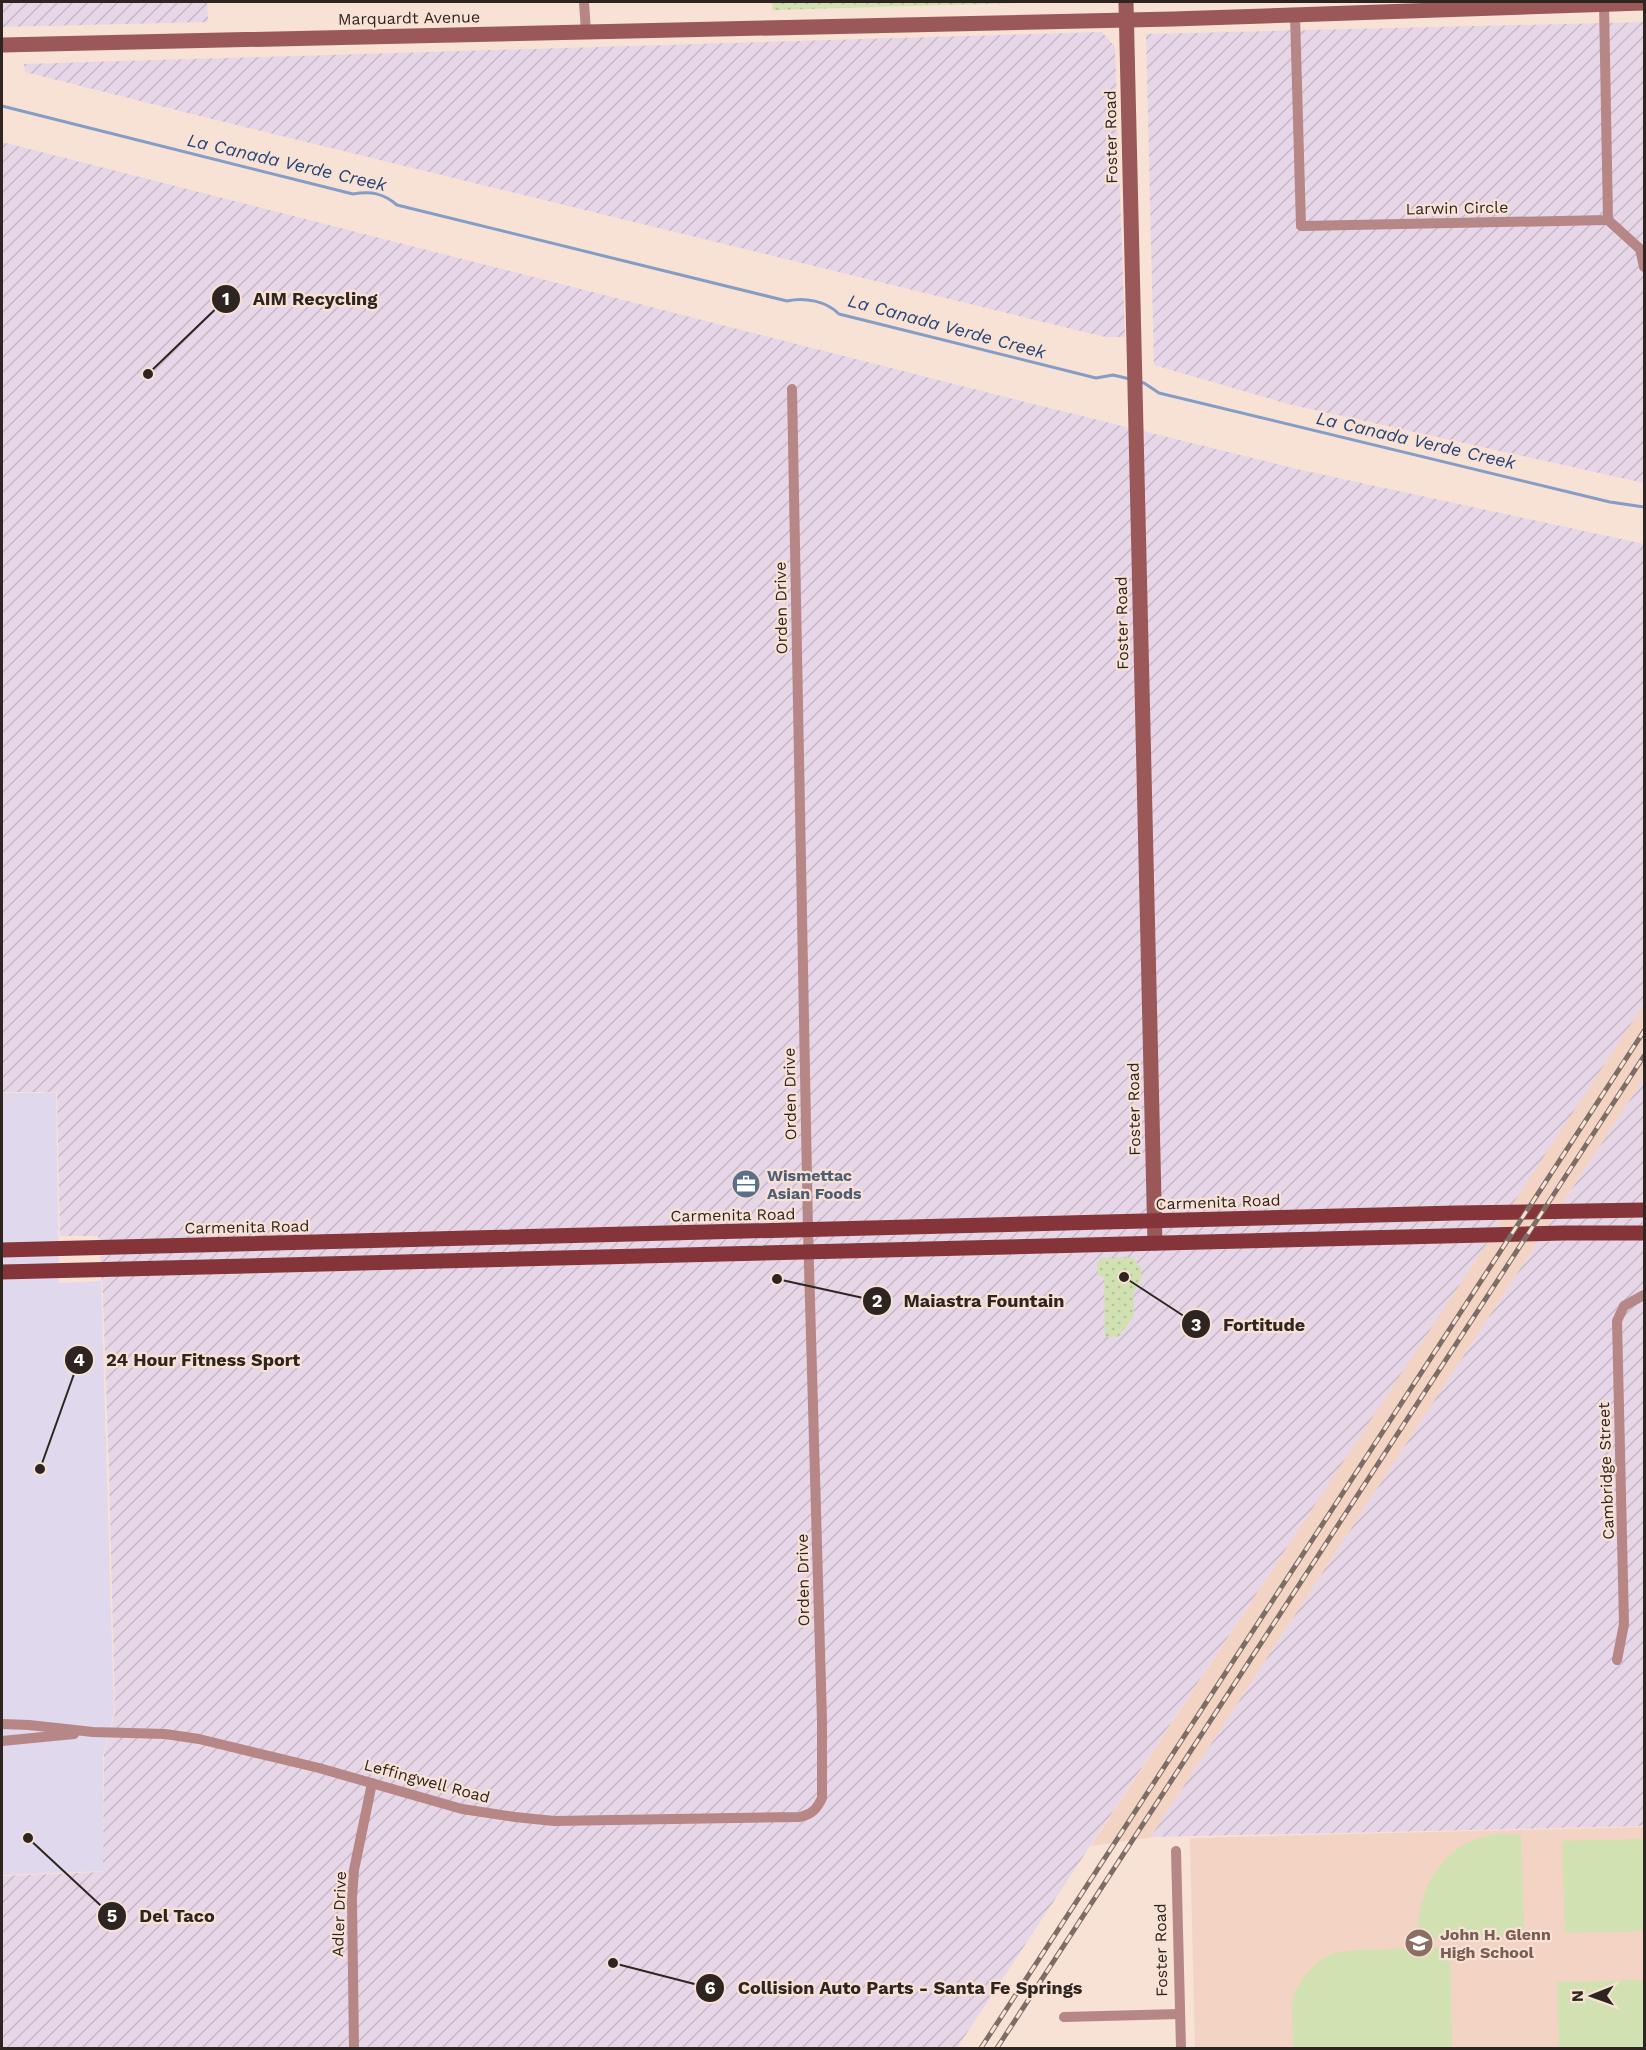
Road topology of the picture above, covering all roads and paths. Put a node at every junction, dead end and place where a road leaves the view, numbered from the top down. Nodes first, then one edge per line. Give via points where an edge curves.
1 (584, 2) edge
2 (1126, 2) edge
3 (1644, 3) edge
4 (1536, 4) edge
5 (1604, 4) junction
6 (1295, 15) junction
7 (1126, 20) junction
8 (585, 32) junction
9 (2, 45) edge
10 (1608, 220) junction
11 (1644, 267) edge
12 (792, 389) dead end
13 (1644, 1210) edge
14 (1154, 1222) junction
15 (808, 1231) junction
16 (1644, 1233) edge
17 (532, 1238) junction
18 (1155, 1243) junction
19 (2, 1251) edge
20 (809, 1253) junction
21 (532, 1259) junction
22 (2, 1272) edge
23 (1644, 1295) edge
24 (1617, 1660) dead end
25 (2, 1725) edge
26 (93, 1732) junction
27 (2, 1741) edge
28 (372, 1783) junction
29 (822, 1798) joint
30 (1176, 1851) dead end
31 (1180, 2014) junction
32 (1064, 2017) dead end
33 (354, 2049) edge
34 (1181, 2049) edge

1 - 8 street
2 - 7 street, Foster Road
3 - 5 street, Marquardt Avenue
4 - 5 street, Marquardt Avenue
4 - 6 street, Marquardt Avenue
5 - 10 street
6 - 7 street, Marquardt Avenue
6 - 10 street, Larwin Circle via 1301,226
7 - 8 street, Marquardt Avenue
7 - 14 street, Foster Road
8 - 9 street, Marquardt Avenue
10 - 11 street via 1640,249
12 - 15 street, Orden Drive
13 - 14 main road, Carmenita Road
14 - 15 main road, Carmenita Road
14 - 18 street, Foster Road
15 - 17 main road, Carmenita Road
15 - 20 street, Orden Drive
16 - 18 main road
17 - 19 main road, Carmenita Road
17 - 21 main road
18 - 20 main road
20 - 21 main road
20 - 29 street, Orden Drive
21 - 22 main road
23 - 24 street, Cambridge Street via 1624,1306 1617,1322 1624,1624
25 - 26 street, Leffingwell Road
26 - 27 street, Leffingwell Road
26 - 28 street, Leffingwell Road via 199,1739
28 - 29 street, Leffingwell Road via 462,1809 554,1821 800,1817 815,1810
28 - 33 street, Adler Drive via 352,1899
30 - 31 street, Foster Road
31 - 32 street
31 - 34 street, Foster Road

